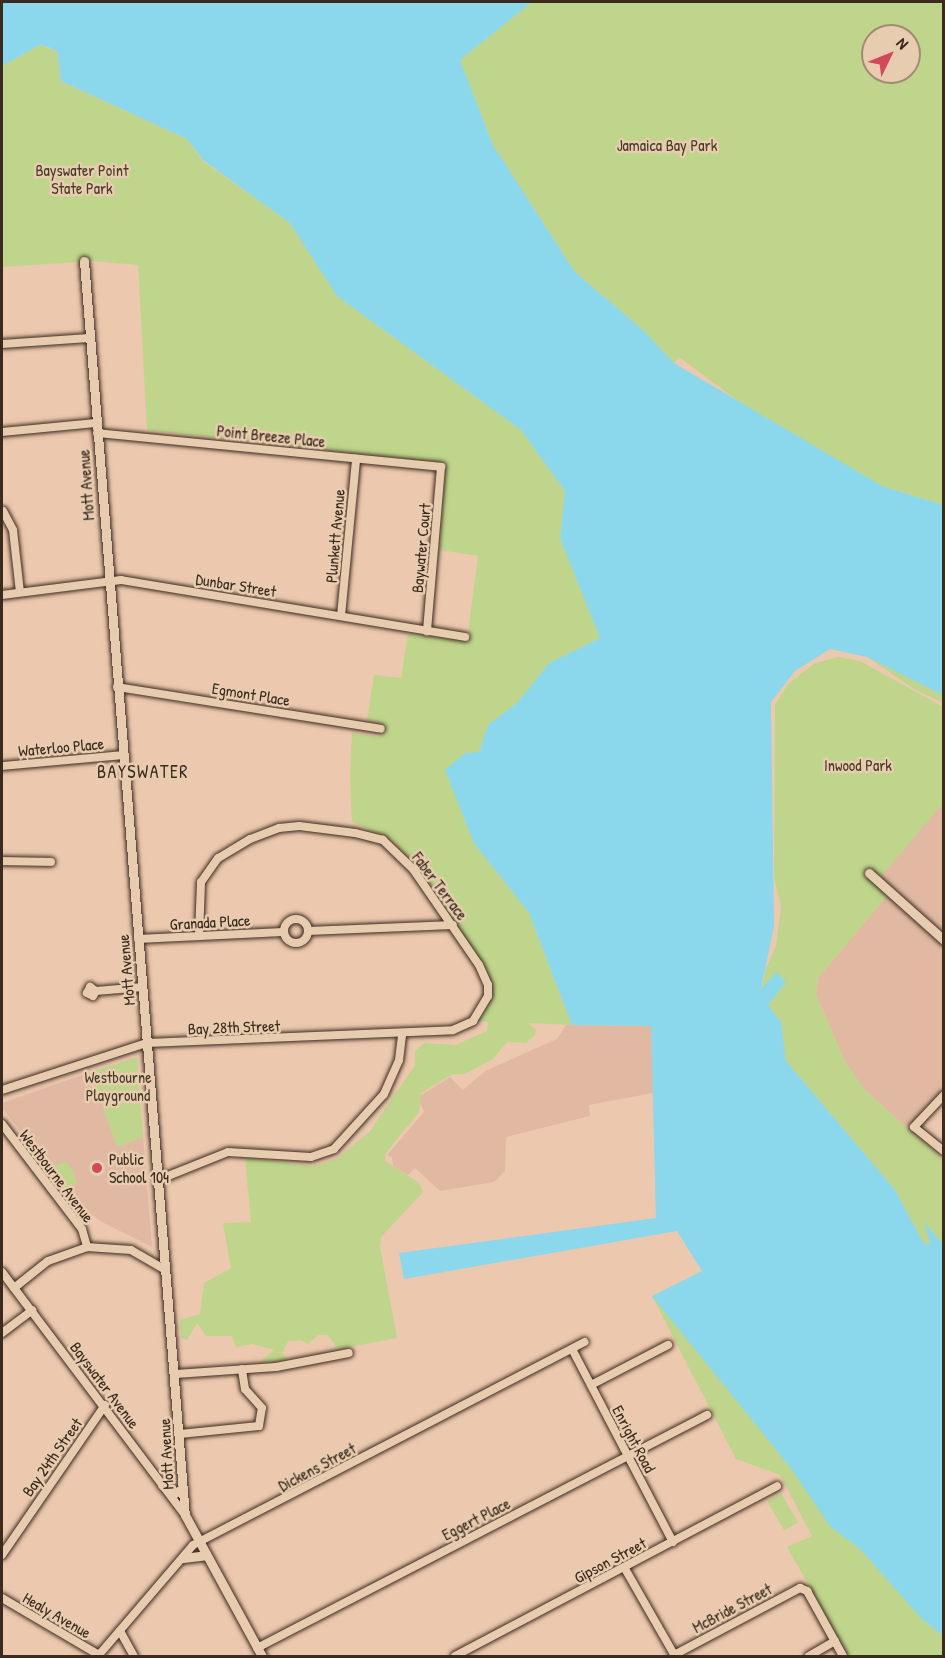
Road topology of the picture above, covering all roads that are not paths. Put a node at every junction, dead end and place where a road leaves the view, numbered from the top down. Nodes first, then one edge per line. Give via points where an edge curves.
1 (84, 261) dead end
2 (89, 338) junction
3 (2, 343) edge
4 (96, 423) junction
5 (2, 432) edge
6 (97, 433) junction
7 (356, 459) junction
8 (441, 467) joint
9 (3, 511) dead end
10 (109, 583) junction
11 (20, 592) junction
12 (2, 595) edge
13 (341, 616) junction
14 (427, 631) junction
15 (465, 637) dead end
16 (117, 687) junction
17 (381, 729) dead end
18 (123, 755) junction
19 (2, 766) edge
20 (2, 861) edge
21 (51, 862) dead end
22 (869, 873) dead end
23 (453, 925) junction
24 (308, 931) junction
25 (283, 932) junction
26 (199, 936) junction
27 (138, 939) junction
28 (944, 940) edge
29 (143, 987) junction
30 (96, 991) dead end
31 (473, 1021) joint
32 (402, 1034) junction
33 (147, 1043) junction
34 (2, 1090) edge
35 (944, 1095) edge
36 (2, 1124) edge
37 (944, 1151) edge
38 (158, 1180) junction
39 (87, 1247) junction
40 (165, 1270) junction
41 (2, 1272) edge
42 (14, 1288) junction
43 (32, 1310) junction
44 (2, 1334) edge
45 (584, 1342) dead end
46 (668, 1345) dead end
47 (572, 1348) junction
48 (349, 1353) dead end
49 (242, 1369) junction
50 (176, 1374) junction
51 (591, 1385) junction
52 (105, 1405) junction
53 (707, 1415) dead end
54 (180, 1434) junction
55 (628, 1456) junction
56 (162, 1485) junction
57 (777, 1486) dead end
58 (183, 1488) junction
59 (185, 1515) junction
60 (200, 1542) junction
61 (673, 1542) junction
62 (2, 1555) edge
63 (206, 1555) junction
64 (183, 1557) junction
65 (624, 1567) junction
66 (2, 1598) edge
67 (120, 1631) junction
68 (835, 1641) junction
69 (259, 1652) edge
70 (99, 1656) edge
71 (134, 1656) edge
72 (455, 1656) edge
73 (674, 1656) edge
74 (809, 1656) edge
75 (843, 1656) edge

1 - 2 street, Mott Avenue
2 - 3 street
2 - 4 street, Mott Avenue
4 - 5 street
4 - 6 street, Mott Avenue
6 - 7 street, Point Breeze Place
6 - 10 street, Mott Avenue
7 - 8 street, Point Breeze Place
7 - 13 street, Plunkett Avenue
8 - 14 street, Baywater Court
9 - 11 street via 13,530
10 - 11 street, Dunbar Street
10 - 13 street, Dunbar Street via 121,580
10 - 16 street, Mott Avenue
11 - 12 street, Dunbar Street
13 - 14 street, Dunbar Street
14 - 15 street, Dunbar Street
16 - 17 street, Egmont Place
16 - 18 street, Mott Avenue
18 - 19 street, Waterloo Place
18 - 27 street, Mott Avenue
20 - 21 street
22 - 28 street
23 - 24 street, Granada Place
23 - 26 street, Faber Terrace via 413,869 382,840 355,832 299,826 279,828 250,839 210,865 199,891
23 - 31 street, Faber Terrace via 488,985 486,1001
24 - 25 street, Granada Place via 298,944 287,940
24 - 25 street, Granada Place via 303,921 295,919 285,925
25 - 26 street, Granada Place
26 - 27 street, Granada Place
27 - 29 street, Mott Avenue
29 - 30 street
29 - 33 street, Mott Avenue
31 - 32 street, Bay 28th Street via 453,1030
32 - 33 street, Bay 28th Street
32 - 38 street via 399,1060 388,1086 363,1120 334,1149 311,1157 228,1152
33 - 34 street, Bay 28th Street
33 - 38 street, Mott Avenue
35 - 37 street via 914,1127
36 - 39 street, Westbourne Avenue via 79,1226
38 - 40 street, Mott Avenue
39 - 40 street via 131,1250
39 - 42 street via 48,1261
40 - 50 street, Mott Avenue
41 - 42 street, Bayswater Avenue
42 - 43 street, Bayswater Avenue
43 - 44 street
43 - 52 street, Bayswater Avenue
45 - 47 street, Dickens Street
46 - 51 street
47 - 51 street, Enright Road
47 - 60 street, Dickens Street
48 - 49 street
49 - 50 street
49 - 54 street via 245,1389 262,1408 260,1426
50 - 54 street, Mott Avenue
51 - 55 street, Enright Road
52 - 56 street, Bayswater Avenue
52 - 62 street, Bay 24th Street
53 - 55 street, Eggert Place
54 - 58 street, Mott Avenue
55 - 61 street, Enright Road
55 - 69 street, Eggert Place
56 - 58 street via 175,1492
56 - 59 street, Bayswater Avenue
57 - 61 street, Gipson Street
58 - 59 street, Mott Avenue
59 - 60 street, Mott Avenue
60 - 63 street, Mott Avenue
60 - 64 street, Dickens Street
61 - 65 street, Gipson Street
63 - 64 street
63 - 69 street, Mott Avenue
64 - 67 street, Dickens Street
65 - 72 street, Gipson Street
65 - 73 street
66 - 70 street, Healy Avenue
67 - 70 street, Dickens Street
67 - 71 street
68 - 73 street, McBride Street via 804,1588
68 - 74 street
68 - 75 street

